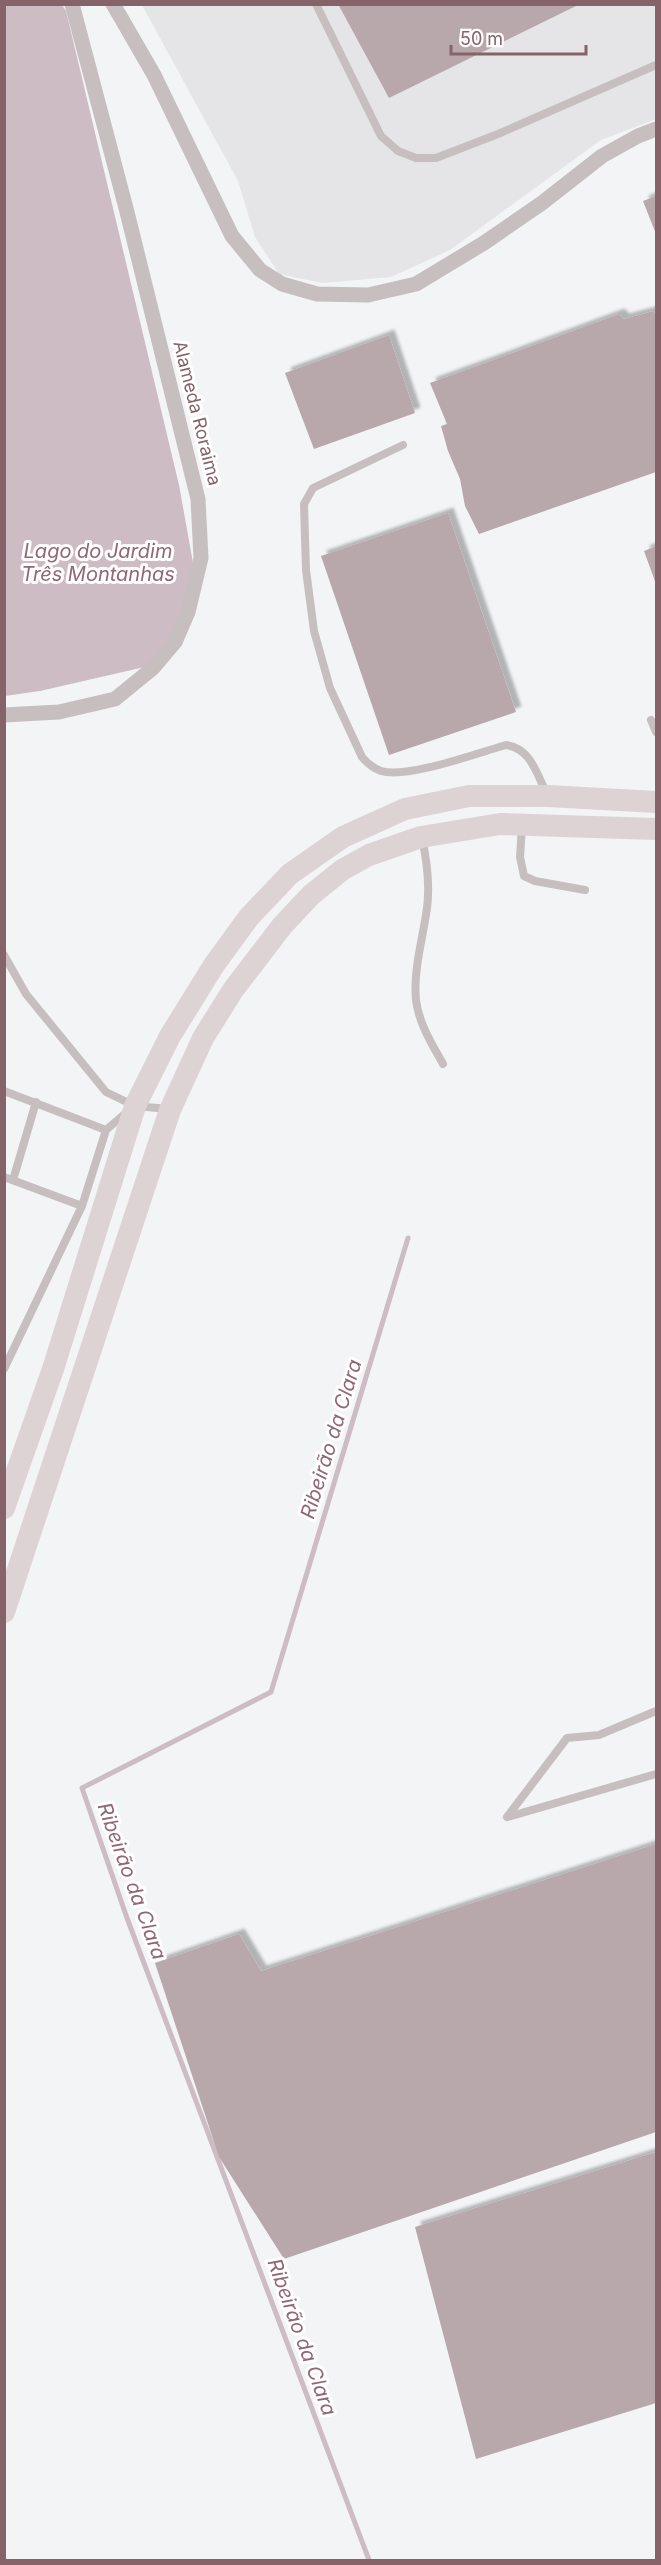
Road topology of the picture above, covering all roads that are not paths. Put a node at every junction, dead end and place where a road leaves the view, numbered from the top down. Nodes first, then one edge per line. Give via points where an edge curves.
1 (72, 4) edge
2 (113, 4) edge
3 (316, 4) edge
4 (657, 65) edge
5 (657, 129) edge
6 (404, 445) dead end
7 (4, 715) edge
8 (651, 720) dead end
9 (657, 732) edge
10 (548, 796) junction
11 (657, 802) edge
12 (522, 825) junction
13 (657, 829) edge
14 (421, 837) junction
15 (585, 890) dead end
16 (4, 955) edge
17 (443, 1064) dead end
18 (4, 1091) edge
19 (36, 1102) junction
20 (135, 1106) junction
21 (170, 1110) junction
22 (106, 1130) junction
23 (4, 1177) edge
24 (13, 1180) junction
25 (82, 1206) junction
26 (4, 1369) edge
27 (4, 1508) edge
28 (4, 1612) edge
29 (657, 1712) edge
30 (657, 1774) edge

1 - 7 street, Alameda Roraima via 198,499 201,558 188,612 175,642 153,668 115,699 59,712
2 - 5 street via 154,75 232,236 260,270 282,284 317,294 368,295 416,284 542,203 602,156
3 - 4 lane via 381,136 398,151 416,158 436,158
6 - 10 lane via 313,488 304,504 306,570 314,631 330,688 362,757 370,766 381,771 416,770 514,746 529,758
8 - 9 lane
10 - 11 main road
10 - 20 main road via 469,796 405,809 343,837 290,874 249,917 214,965 170,1036
12 - 13 main road
12 - 14 main road via 500,824
12 - 15 lane via 520,857 524,876
14 - 17 lane via 427,864 427,904 416,1000 421,1025
14 - 21 main road via 369,855 342,870 282,926 233,990 203,1038
16 - 20 lane via 26,994 106,1092
18 - 19 lane
19 - 22 lane
19 - 24 lane
20 - 21 lane
20 - 22 lane
20 - 27 main road via 53,1368
21 - 28 main road
22 - 25 lane
23 - 24 lane
24 - 25 lane
25 - 26 lane
29 - 30 lane via 599,1735 567,1738 507,1817

